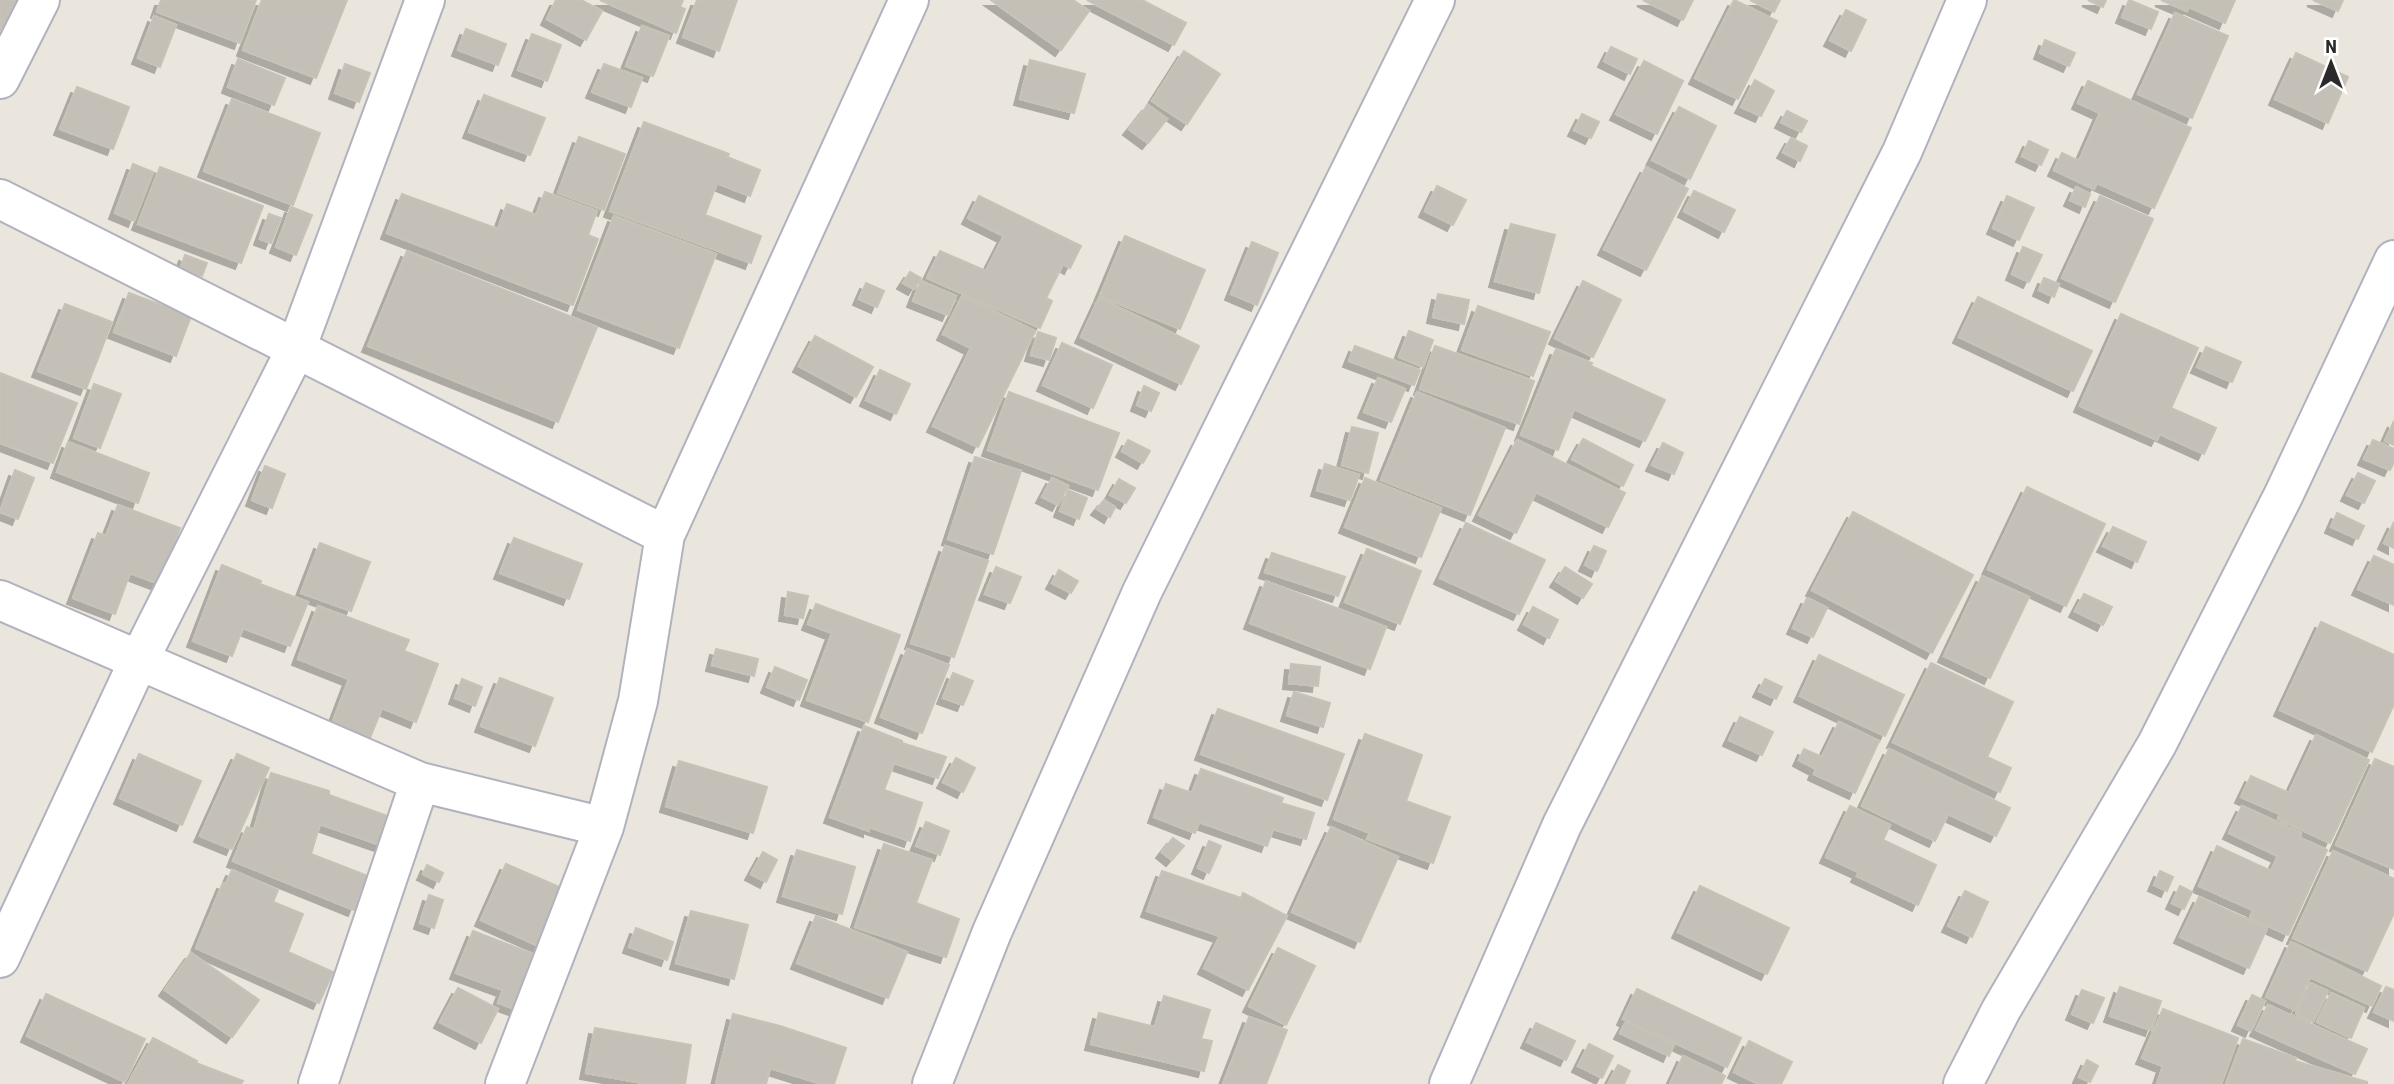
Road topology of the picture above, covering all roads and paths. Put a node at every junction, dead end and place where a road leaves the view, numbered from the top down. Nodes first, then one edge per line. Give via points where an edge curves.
1 (40, 0) edge
2 (425, 0) edge
3 (909, 0) edge
4 (1435, 0) edge
5 (1967, 0) edge
6 (0, 79) edge
7 (0, 199) edge
8 (2394, 260) edge
9 (296, 349) junction
10 (665, 535) junction
11 (0, 600) edge
12 (138, 662) junction
13 (420, 782) junction
14 (604, 828) junction
15 (0, 958) edge
16 (318, 1084) edge
17 (505, 1084) edge
18 (932, 1084) edge
19 (1448, 1084) edge
20 (1963, 1084) edge

1 - 6 street
2 - 9 street
3 - 10 street
4 - 18 street via 1142,592 992,932
5 - 19 street via 1902,152 1562,825
7 - 9 street
8 - 20 street via 2284,494 2157,744 2001,1010
9 - 10 street
9 - 12 street
10 - 14 street via 638,701
11 - 12 street
12 - 13 street
12 - 15 street
13 - 14 street
13 - 16 street
14 - 17 street

